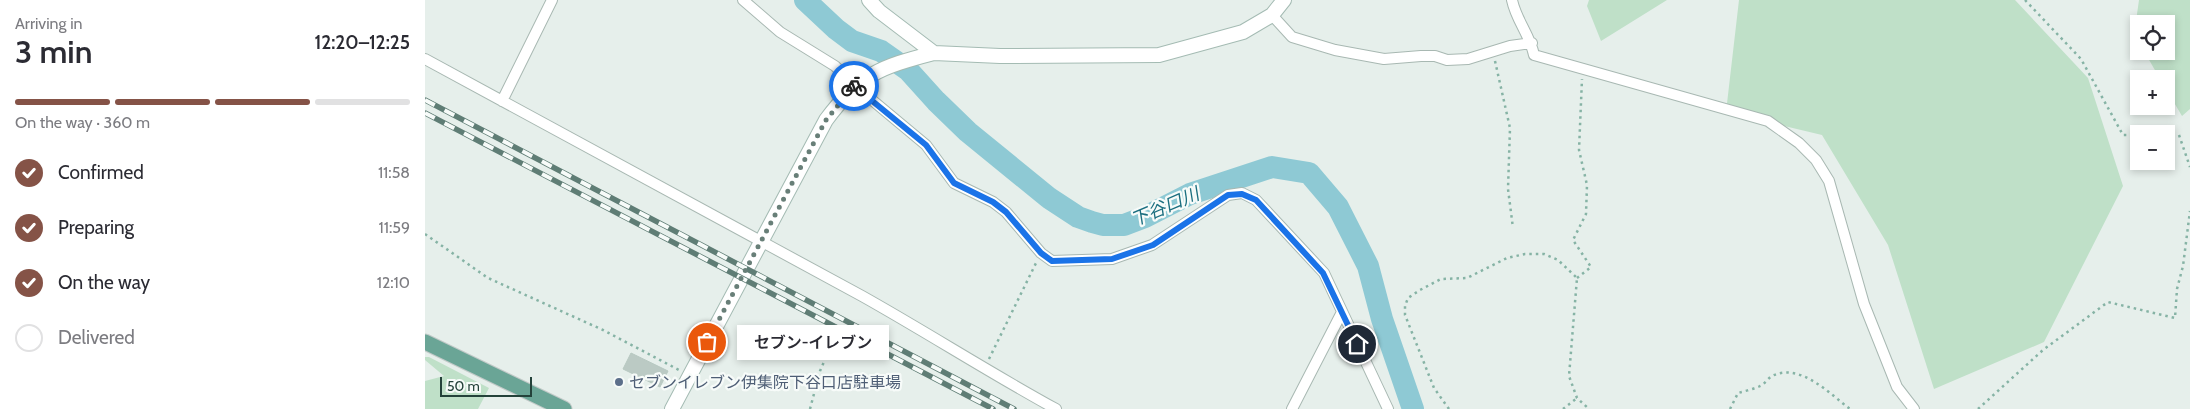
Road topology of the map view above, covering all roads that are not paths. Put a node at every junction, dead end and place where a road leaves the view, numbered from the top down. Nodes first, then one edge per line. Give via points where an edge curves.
1 (552, 0) edge
2 (743, 0) edge
3 (869, 0) edge
4 (1284, 0) edge
5 (1512, 0) edge
6 (1272, 15) junction
7 (1532, 43) junction
8 (934, 53) junction
9 (425, 59) edge
10 (854, 85) junction
11 (502, 100) junction
12 (760, 241) junction
13 (1342, 312) junction
14 (425, 342) edge
15 (564, 409) edge
16 (672, 409) edge
17 (1056, 409) edge
18 (1292, 409) edge
19 (1388, 409) edge
20 (1914, 409) edge

1 - 11 street
2 - 10 street via 780,32 835,66
3 - 8 street
4 - 6 street
5 - 7 street
6 - 7 street via 1291,37 1335,50 1384,58 1435,56 1447,60 1468,59
6 - 8 street via 1243,32 1159,54 1000,56
7 - 20 street via 1534,55 1769,121 1799,143 1816,160 1829,181 1864,304 1897,387
8 - 10 street via 894,64
9 - 11 street
10 - 12 street via 826,120
10 - 13 street via 926,145 954,183 1006,212 1041,253 1052,261 1112,259 1153,245 1228,195 1242,194 1256,200 1323,273
11 - 12 street
12 - 16 street
12 - 17 street via 933,336
13 - 18 street
13 - 19 street
14 - 15 main road

